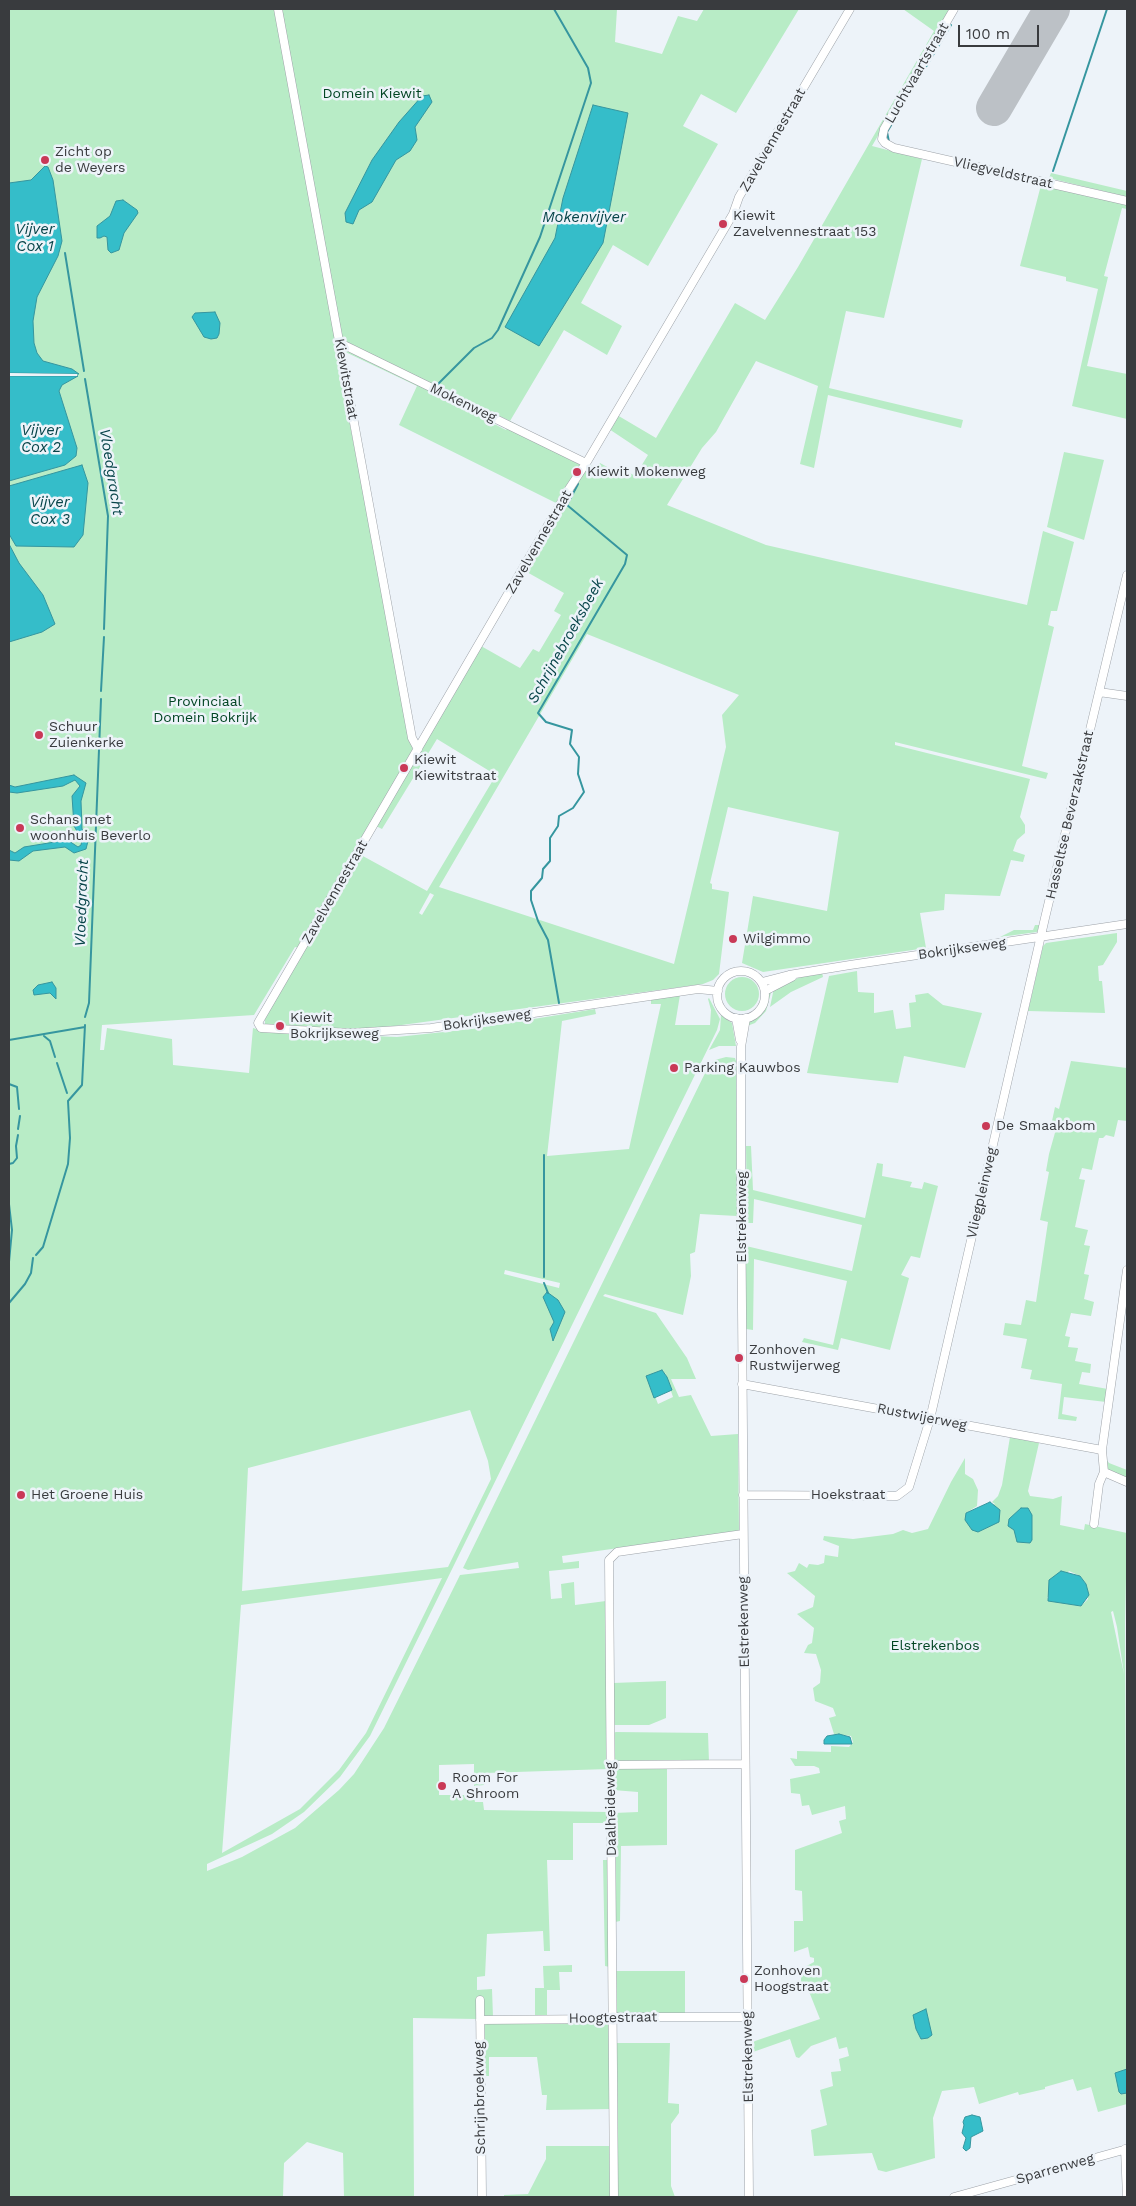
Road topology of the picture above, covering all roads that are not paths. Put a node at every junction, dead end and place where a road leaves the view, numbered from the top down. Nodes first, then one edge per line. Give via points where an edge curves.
1 (278, 9) edge
2 (850, 9) edge
3 (954, 9) edge
4 (882, 139) joint
5 (1127, 201) edge
6 (340, 343) junction
7 (586, 463) junction
8 (1127, 575) edge
9 (1099, 692) junction
10 (1127, 696) edge
11 (418, 749) junction
12 (1127, 924) edge
13 (1041, 938) junction
14 (798, 974) junction
15 (762, 982) junction
16 (718, 991) junction
17 (765, 991) junction
18 (736, 1018) junction
19 (746, 1018) junction
20 (258, 1023) joint
21 (741, 1047) junction
22 (1127, 1270) edge
23 (742, 1384) junction
24 (930, 1419) junction
25 (1102, 1450) junction
26 (1104, 1472) junction
27 (1127, 1482) edge
28 (743, 1495) junction
29 (1094, 1524) dead end
30 (743, 1534) junction
31 (745, 1764) junction
32 (610, 1765) junction
33 (480, 2000) dead end
34 (747, 2017) junction
35 (613, 2019) junction
36 (480, 2020) junction
37 (1126, 2149) edge
38 (482, 2197) edge
39 (614, 2197) edge
40 (748, 2197) edge
41 (954, 2197) edge
42 (1127, 2197) edge

1 - 6 street, Kiewitstraat
2 - 7 street, Zavelvennestraat
3 - 4 street, Luchtvaartstraat via 884,129
4 - 5 street, Vliegveldstraat via 894,148
6 - 7 street, Mokenweg
6 - 11 street, Kiewitstraat via 412,738
7 - 11 street, Zavelvennestraat
8 - 9 street, Hasseltse Beverzakstraat
9 - 10 street
9 - 13 street, Hasseltse Beverzakstraat
11 - 20 street, Zavelvennestraat
12 - 13 street, Bokrijkseweg
13 - 14 street, Bokrijkseweg
13 - 24 street, Vliegpleinweg
14 - 15 street, Bokrijkseweg
14 - 17 street, Bokrijkseweg
15 - 16 street via 752,974 734,972 723,980
15 - 17 street
16 - 18 street via 722,1008
16 - 20 street, Bokrijkseweg via 698,989 431,1028 350,1032 261,1028
17 - 19 street via 759,1011
18 - 19 street
18 - 21 street, Elstrekenweg
19 - 21 street, Elstrekenweg
21 - 23 street, Elstrekenweg
22 - 25 street
23 - 24 street, Rustwijerweg
23 - 28 street, Elstrekenweg
24 - 25 street, Rustwijerweg
24 - 28 street, Hoekstraat via 909,1487 897,1496
25 - 26 street
26 - 27 street
26 - 29 street via 1098,1484
28 - 30 street, Elstrekenweg
30 - 31 street, Elstrekenweg
30 - 32 street, Daalheideweg via 617,1552 610,1556
31 - 32 street
31 - 34 street, Elstrekenweg
32 - 35 street, Daalheideweg
33 - 36 street, Schrijnbroekweg
34 - 35 street, Hoogtestraat
34 - 40 street, Elstrekenweg
35 - 36 street, Hoogtestraat
35 - 39 street, Daalheideweg
36 - 38 street, Schrijnbroekweg
37 - 41 street, Sparrenweg
37 - 42 street

